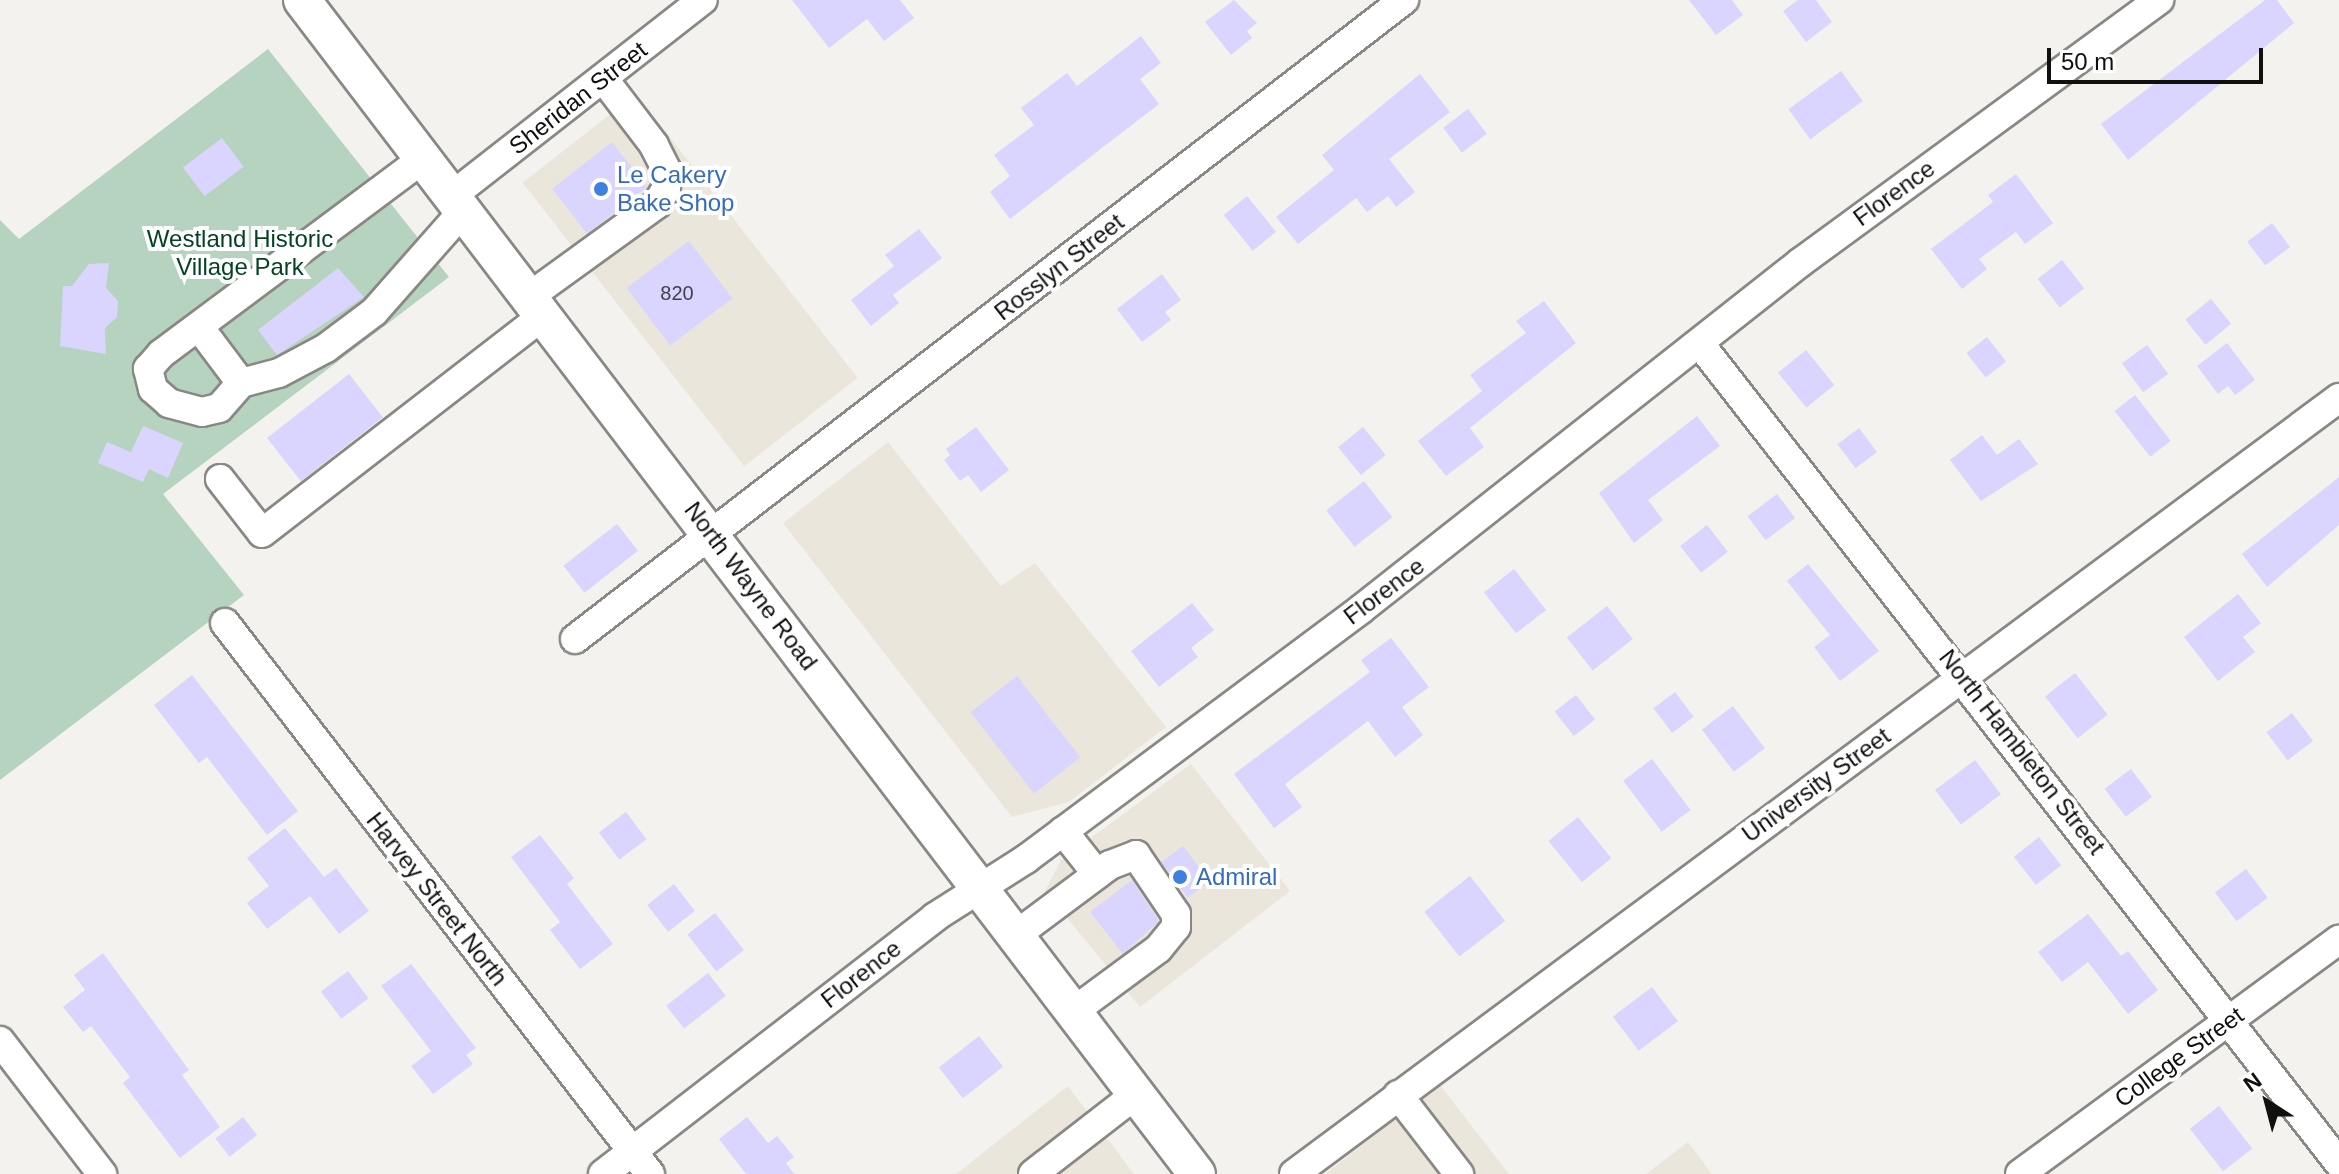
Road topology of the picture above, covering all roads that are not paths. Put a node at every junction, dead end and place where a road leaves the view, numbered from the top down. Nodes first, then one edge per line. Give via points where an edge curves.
1 (302, 0) edge
2 (703, 0) edge
3 (1404, 0) edge
4 (2159, 0) edge
5 (603, 78) junction
6 (424, 158) junction
7 (458, 203) junction
8 (537, 306) junction
9 (199, 327) junction
10 (1700, 344) junction
11 (241, 383) junction
12 (2339, 398) edge
13 (220, 479) dead end
14 (713, 534) junction
15 (225, 623) dead end
16 (575, 639) dead end
17 (1962, 677) junction
18 (1063, 831) junction
19 (1097, 874) junction
20 (980, 888) junction
21 (1016, 935) junction
22 (2339, 940) edge
23 (1074, 1011) junction
24 (2229, 1020) junction
25 (0, 1041) edge
26 (1136, 1094) junction
27 (1398, 1095) junction
28 (632, 1151) junction
29 (2339, 1163) edge
30 (102, 1174) edge
31 (603, 1174) edge
32 (650, 1174) edge
33 (1033, 1174) edge
34 (1197, 1174) edge
35 (1294, 1174) edge
36 (1459, 1174) edge
37 (2020, 1174) edge

1 - 6 main road, North Wayne Road
2 - 5 street, Sheridan Street
3 - 14 street, Rosslyn Street
4 - 10 street, Florence via 1875,206
5 - 7 street, Sheridan Street
5 - 8 street via 654,145 667,171 666,189 657,204
6 - 7 main road, North Wayne Road
6 - 9 street
7 - 8 main road, North Wayne Road
7 - 11 street, Sheridan Street via 389,296 326,348 279,373
8 - 13 street via 262,533
8 - 14 main road, North Wayne Road
9 - 11 street
9 - 11 street via 148,369 153,389 169,403 202,412 219,408
10 - 17 street, North Hambleton Street
10 - 18 street, Florence
12 - 17 street, University Street
14 - 16 street, Rosslyn Street
14 - 20 main road, North Wayne Road
15 - 28 street, Harvey Street North
17 - 24 street, North Hambleton Street
17 - 27 street, University Street
18 - 19 street
18 - 20 street, Florence
19 - 21 street
19 - 23 street via 1122,857 1136,855 1176,914 1176,927 1158,949
20 - 21 main road, North Wayne Road
20 - 28 street, Florence
21 - 23 main road, North Wayne Road
22 - 24 street, College Street
23 - 26 main road, North Wayne Road
24 - 29 street, North Hambleton Street
24 - 37 street, College Street
25 - 30 street
26 - 33 street
26 - 34 main road, North Wayne Road
27 - 35 street, University Street
27 - 36 street
28 - 31 street, Florence
28 - 32 street, Harvey Street North

